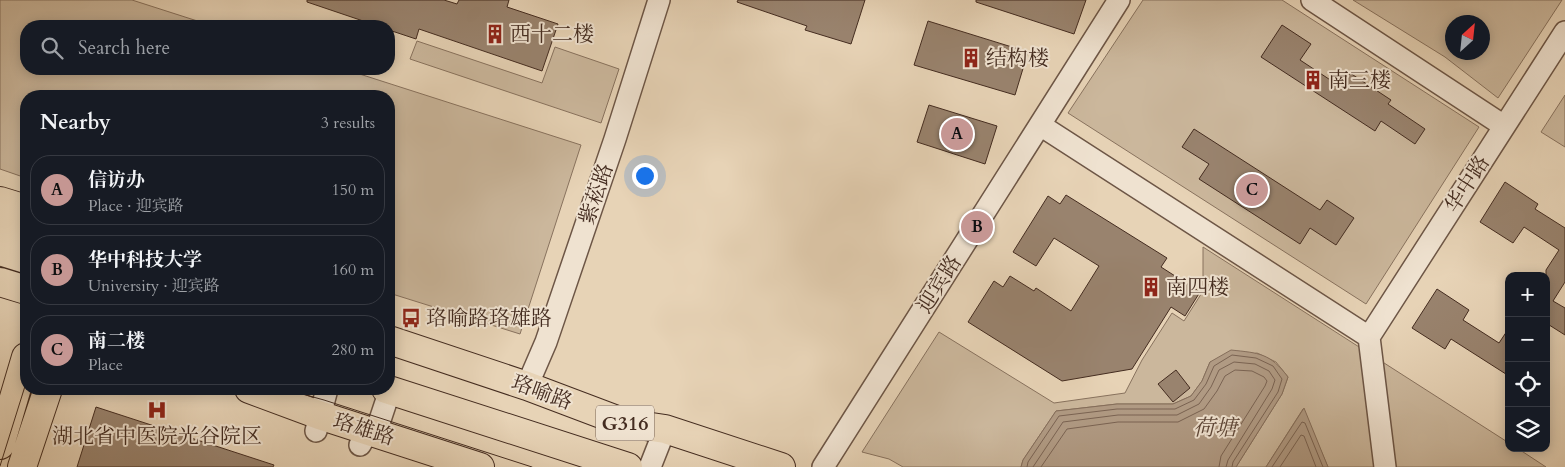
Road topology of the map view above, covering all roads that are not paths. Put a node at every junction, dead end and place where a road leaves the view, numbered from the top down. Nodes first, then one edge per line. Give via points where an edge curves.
1 (659, 0) edge
2 (1119, 0) edge
3 (1312, 0) edge
4 (1565, 32) edge
5 (1040, 126) junction
6 (1504, 126) junction
7 (0, 201) edge
8 (20, 207) edge
9 (0, 225) edge
10 (20, 231) edge
11 (0, 251) edge
12 (20, 257) edge
13 (0, 282) edge
14 (20, 288) edge
15 (1369, 337) junction
16 (395, 342) edge
17 (20, 377) edge
18 (527, 386) junction
19 (395, 392) edge
20 (46, 395) edge
21 (261, 395) edge
22 (325, 395) edge
23 (386, 395) edge
24 (318, 423) junction
25 (665, 429) junction
26 (368, 439) junction
27 (0, 445) edge
28 (22, 467) edge
29 (480, 467) edge
30 (628, 467) edge
31 (650, 467) edge
32 (781, 467) edge
33 (823, 467) edge
34 (1385, 467) edge

1 - 18 street, 紫菘路 via 546,342
2 - 5 street, 迎宾路
3 - 6 street
4 - 6 street, 华中路
5 - 15 street
5 - 33 street, 迎宾路
6 - 15 street, 华中路
7 - 8 main road
9 - 10 main road
11 - 12 main road
13 - 14 main road
15 - 34 street
16 - 18 main road, 珞喻路 / G316
17 - 27 main road
18 - 25 main road, 珞喻路 / G316 via 625,423
19 - 30 main road, 珞喻路 / G316
20 - 28 main road
21 - 24 main road, 珞雄路
22 - 24 street
23 - 26 street
24 - 26 main road, 珞雄路
25 - 31 street
25 - 32 main road, 珞喻路 / G316
26 - 29 main road, 珞雄路

